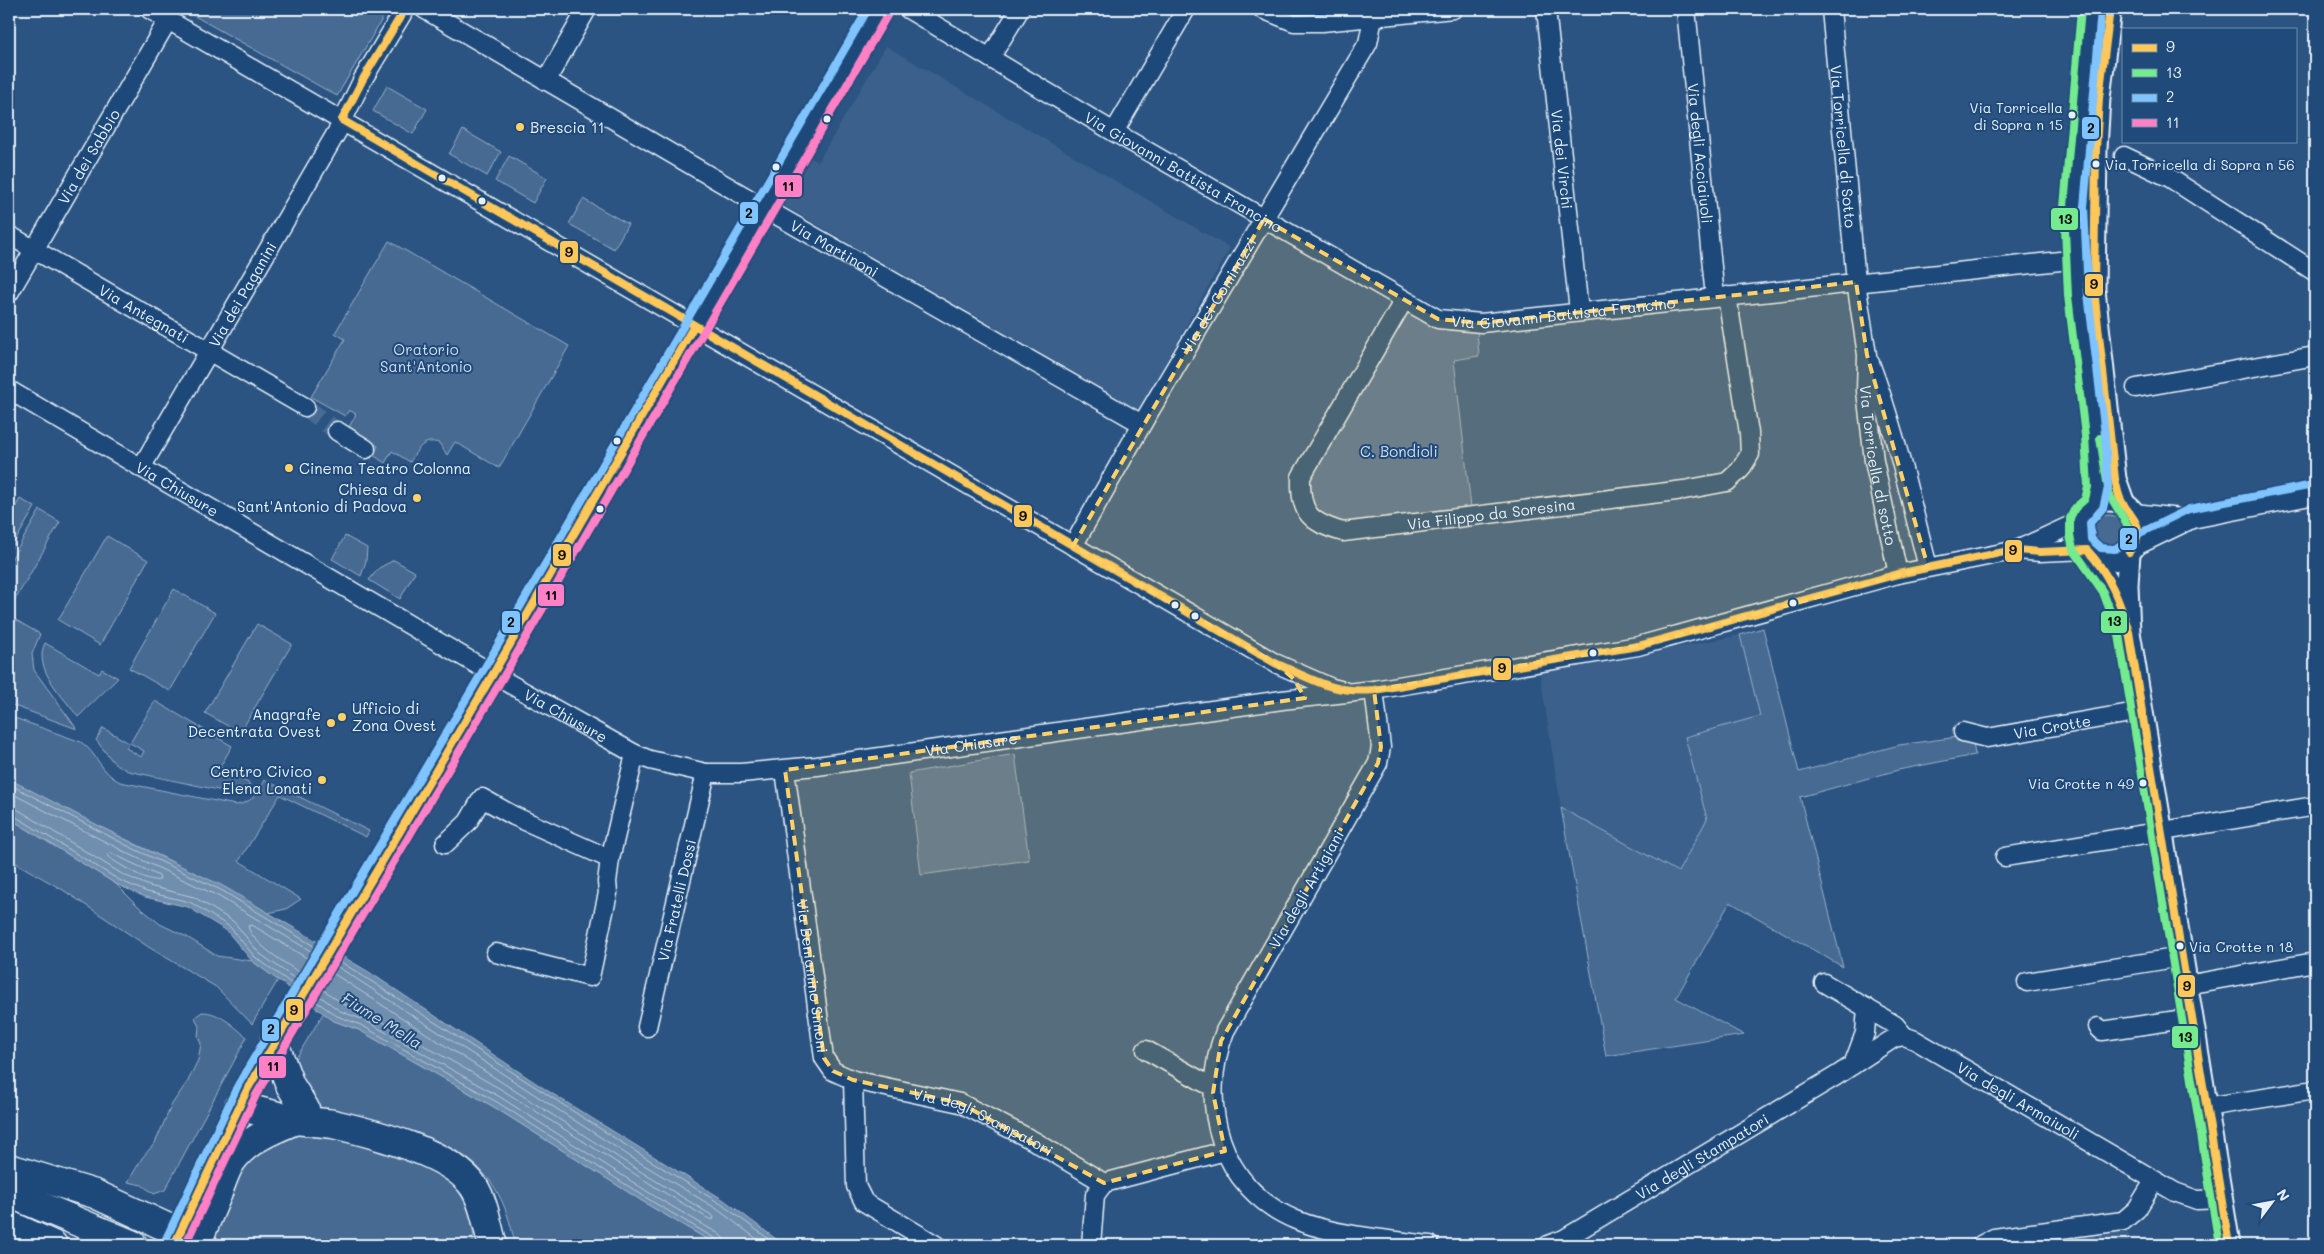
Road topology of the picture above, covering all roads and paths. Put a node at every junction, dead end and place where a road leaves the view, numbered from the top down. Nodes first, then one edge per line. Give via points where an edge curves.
1 (149, 9) edge
2 (405, 9) edge
3 (424, 9) edge
4 (587, 9) edge
5 (879, 9) edge
6 (908, 9) edge
7 (1020, 9) edge
8 (1186, 9) edge
9 (1262, 9) edge
10 (1453, 9) edge
11 (1546, 9) edge
12 (1686, 9) edge
13 (1831, 9) edge
14 (2091, 9) edge
15 (2110, 9) edge
16 (1407, 11) edge
17 (1373, 18) junction
18 (168, 20) junction
19 (990, 58) junction
20 (546, 81) junction
21 (342, 120) junction
22 (1114, 132) junction
23 (2124, 156) dead end
24 (763, 207) junction
25 (1264, 219) junction
26 (9, 235) edge
27 (34, 250) junction
28 (2060, 261) dead end
29 (2315, 272) edge
30 (1856, 282) junction
31 (9, 293) edge
32 (1721, 297) junction
33 (1404, 300) junction
34 (1579, 311) junction
35 (694, 326) junction
36 (209, 351) junction
37 (1867, 355) junction
38 (2315, 356) edge
39 (2136, 388) dead end
40 (9, 390) edge
41 (305, 407) tunnel mouth
42 (1142, 424) junction
43 (337, 431) tunnel mouth
44 (366, 449) dead end
45 (141, 468) junction
46 (2315, 495) edge
47 (2094, 504) junction
48 (2129, 509) junction
49 (2192, 519) junction
50 (2080, 521) junction
51 (1073, 546) junction
52 (2018, 550) junction
53 (2131, 550) junction
54 (2089, 552) junction
55 (1928, 567) junction
56 (1898, 574) junction
57 (2130, 632) junction
58 (1275, 662) junction
59 (493, 674) junction
60 (1374, 690) junction
61 (1352, 692) junction
62 (1305, 698) junction
63 (2142, 711) junction
64 (1963, 732) dead end
65 (636, 754) junction
66 (785, 770) junction
67 (706, 773) junction
68 (2315, 806) edge
69 (2160, 832) junction
70 (445, 844) dead end
71 (2005, 857) dead end
72 (610, 859) junction
73 (496, 953) dead end
74 (2181, 957) junction
75 (2315, 962) edge
76 (2027, 982) dead end
77 (1824, 983) dead end
78 (2186, 985) junction
79 (1867, 1008) junction
80 (2191, 1018) junction
81 (647, 1027) dead end
82 (2101, 1032) dead end
83 (1904, 1036) junction
84 (275, 1042) junction
85 (1146, 1050) dead end
86 (1853, 1065) junction
87 (853, 1080) junction
88 (1212, 1084) junction
89 (2315, 1090) edge
90 (243, 1098) junction
91 (2206, 1107) junction
92 (300, 1114) junction
93 (1224, 1151) junction
94 (9, 1168) edge
95 (2154, 1181) junction
96 (1104, 1183) junction
97 (210, 1188) junction
98 (9, 1194) edge
99 (2222, 1199) junction
100 (9, 1225) edge
101 (489, 1240) edge
102 (1395, 1243) edge
103 (54, 1245) edge
104 (133, 1245) edge
105 (174, 1245) edge
106 (196, 1245) edge
107 (206, 1245) edge
108 (936, 1245) edge
109 (1091, 1245) edge
110 (1430, 1245) edge
111 (1548, 1245) edge
112 (1981, 1245) edge
113 (2229, 1245) edge

1 - 18 street
2 - 21 street, Via dei Paganini via 362,79
3 - 20 street, Via Martinoni
4 - 20 street
5 - 24 street
6 - 19 street, Via Giovanni Battista Francino
7 - 19 street
8 - 22 street
9 - 17 street via 1294,22
10 - 16 street
11 - 34 street, Via dei Virchi
12 - 32 street, Via degli Acciaiuoli
13 - 30 street, Via Torricella di Sotto
14 - 47 street via 2074,207 2078,295 2097,460 2098,488
15 - 48 street via 2096,149 2094,290 2115,479
16 - 17 street
17 - 25 street, Via dei Cominazzi via 1368,43
18 - 21 street
18 - 27 street, Via dei Sabbio
19 - 22 street, Via Giovanni Battista Francino
20 - 24 street, Via Martinoni
21 - 35 street
21 - 36 street, Via dei Paganini
22 - 25 street, Via Giovanni Battista Francino
23 - 29 street via 2170,178
24 - 35 street
24 - 42 street, Via Martinoni
25 - 33 street, Via Giovanni Battista Francino
25 - 42 street, Via dei Cominazzi
26 - 27 street, Via Antegnati
27 - 31 street, Via dei Sabbio
27 - 36 street, Via Antegnati
28 - 30 street, Via Giovanni Battista Francino
30 - 32 street, Via Giovanni Battista Francino
30 - 37 street, Via Torricella di sotto
32 - 33 street, Via Filippo da Soresina via 1749,433 1750,454 1727,482 1343,532 1322,526 1308,514 1300,498 1302,478
32 - 34 street, Via Giovanni Battista Francino
33 - 34 street, Via Giovanni Battista Francino via 1438,319 1482,323
35 - 51 street
35 - 59 street
36 - 41 street, Via Antegnati
36 - 45 street, Via dei Paganini
37 - 55 street, Via Torricella di sotto via 1882,397
37 - 56 street, Via Torricella di sotto via 1866,391 1874,461
38 - 39 street
40 - 45 street, Via Chiusure
42 - 51 street, Via dei Cominazzi
43 - 44 street
45 - 59 street, Via Chiusure
46 - 49 street
47 - 48 street via 2109,500
47 - 50 street
48 - 49 street
48 - 53 street via 2137,520 2139,534
49 - 53 street
50 - 52 street, Via Chiusure
50 - 54 street via 2080,536
51 - 58 street
52 - 54 street, Via Chiusure
52 - 55 street, Via Chiusure
53 - 54 street via 2111,560
53 - 57 street via 2127,585
54 - 57 street via 2112,588
55 - 56 street, Via Chiusure
56 - 60 street, Via Chiusure via 1638,646
57 - 63 street
58 - 61 street via 1332,688
58 - 62 street via 1294,679
59 - 65 street, Via Chiusure
59 - 84 street
60 - 61 street, Via Chiusure
60 - 88 street, Via degli Artigiani via 1380,747 1378,763 1230,1021 1218,1052
61 - 62 street, Via Chiusure
62 - 66 street, Via Chiusure
63 - 64 street, Via Crotte via 1987,738
63 - 69 street
65 - 67 street, Via Chiusure
65 - 72 street
66 - 67 street, Via Chiusure
66 - 87 street, Via Beniamino Simoni via 824,1058 834,1071
67 - 81 street, Via Fratelli Dossi
68 - 69 street
69 - 71 street
69 - 74 street
70 - 72 street via 468,822 482,798
72 - 73 street via 608,893 590,977
74 - 76 street
74 - 78 street
75 - 78 street
77 - 79 street, Via degli Armaiuoli
78 - 80 street
79 - 83 street, Via degli Armaiuoli via 1895,1025
79 - 86 street via 1865,1033
80 - 82 street
80 - 91 street
83 - 86 street, Via degli Stampatori via 1894,1038
83 - 95 street, Via degli Armaiuoli
84 - 90 street
84 - 92 highway
85 - 88 street
86 - 111 street, Via degli Stampatori via 1564,1239
87 - 96 street, Via degli Stampatori via 960,1103
87 - 108 street via 856,1186 864,1202
88 - 93 street, Via degli Artigiani via 1214,1113
89 - 91 street
90 - 92 highway via 280,1103
90 - 97 street
91 - 99 street
92 - 97 highway via 246,1146
92 - 101 highway via 416,1149 460,1171 474,1187
93 - 96 street
93 - 102 street via 1249,1187 1283,1214 1318,1227
94 - 107 highway via 95,1194
95 - 99 street, Via degli Armaiuoli via 2189,1198
95 - 112 street via 2137,1209 2123,1221 1994,1238
96 - 109 street via 1095,1195
97 - 105 street, bridge
97 - 106 highway, bridge
98 - 104 highway
99 - 113 street
100 - 103 highway
102 - 110 street

